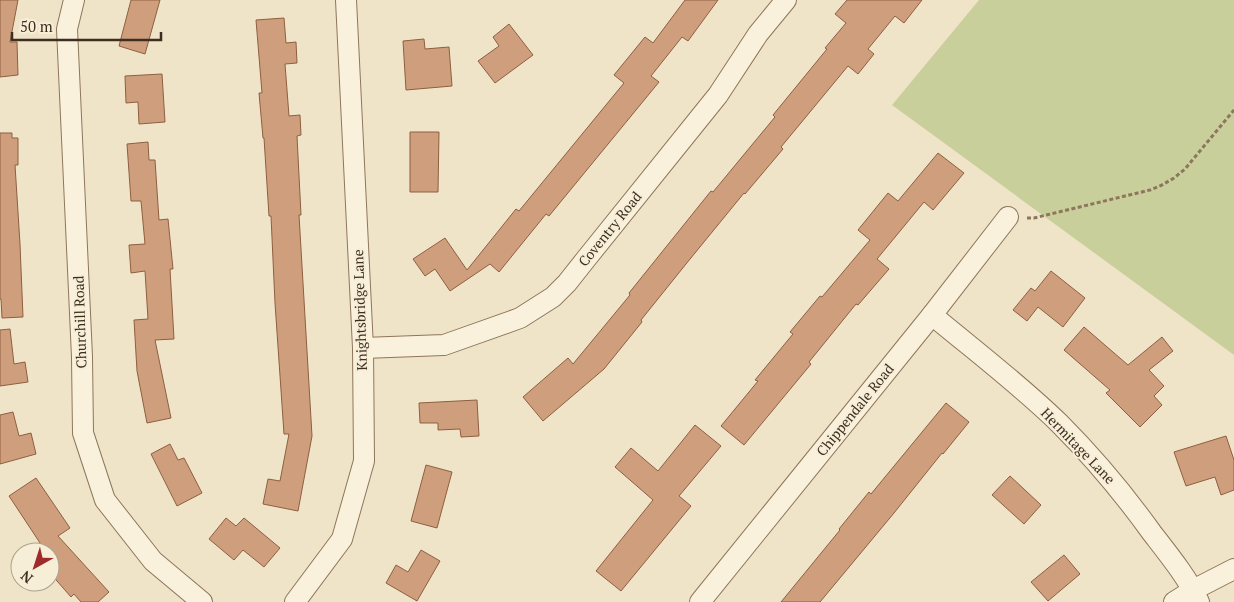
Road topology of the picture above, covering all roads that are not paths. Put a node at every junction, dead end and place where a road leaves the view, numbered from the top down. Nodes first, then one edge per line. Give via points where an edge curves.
1 (74, 0) edge
2 (346, 0) edge
3 (786, 0) edge
4 (1008, 217) road end
5 (932, 315) junction
6 (363, 348) junction
7 (1234, 569) edge
8 (1196, 596) edge
9 (202, 602) edge
10 (295, 602) edge
11 (700, 602) edge
12 (1174, 602) edge

1 - 9 street, Churchill Road via 67,29 84,433 105,500 153,561
2 - 6 street, Knightsbridge Lane
3 - 6 street, Coventry Road via 758,34 718,94 553,297 520,318 444,346
4 - 5 street, Chippendale Road
5 - 8 street, Hermitage Lane via 1019,387 1089,454 1127,498
5 - 11 street, Chippendale Road
6 - 10 street, Knightsbridge Lane via 364,461 342,539
7 - 8 street
8 - 12 street

